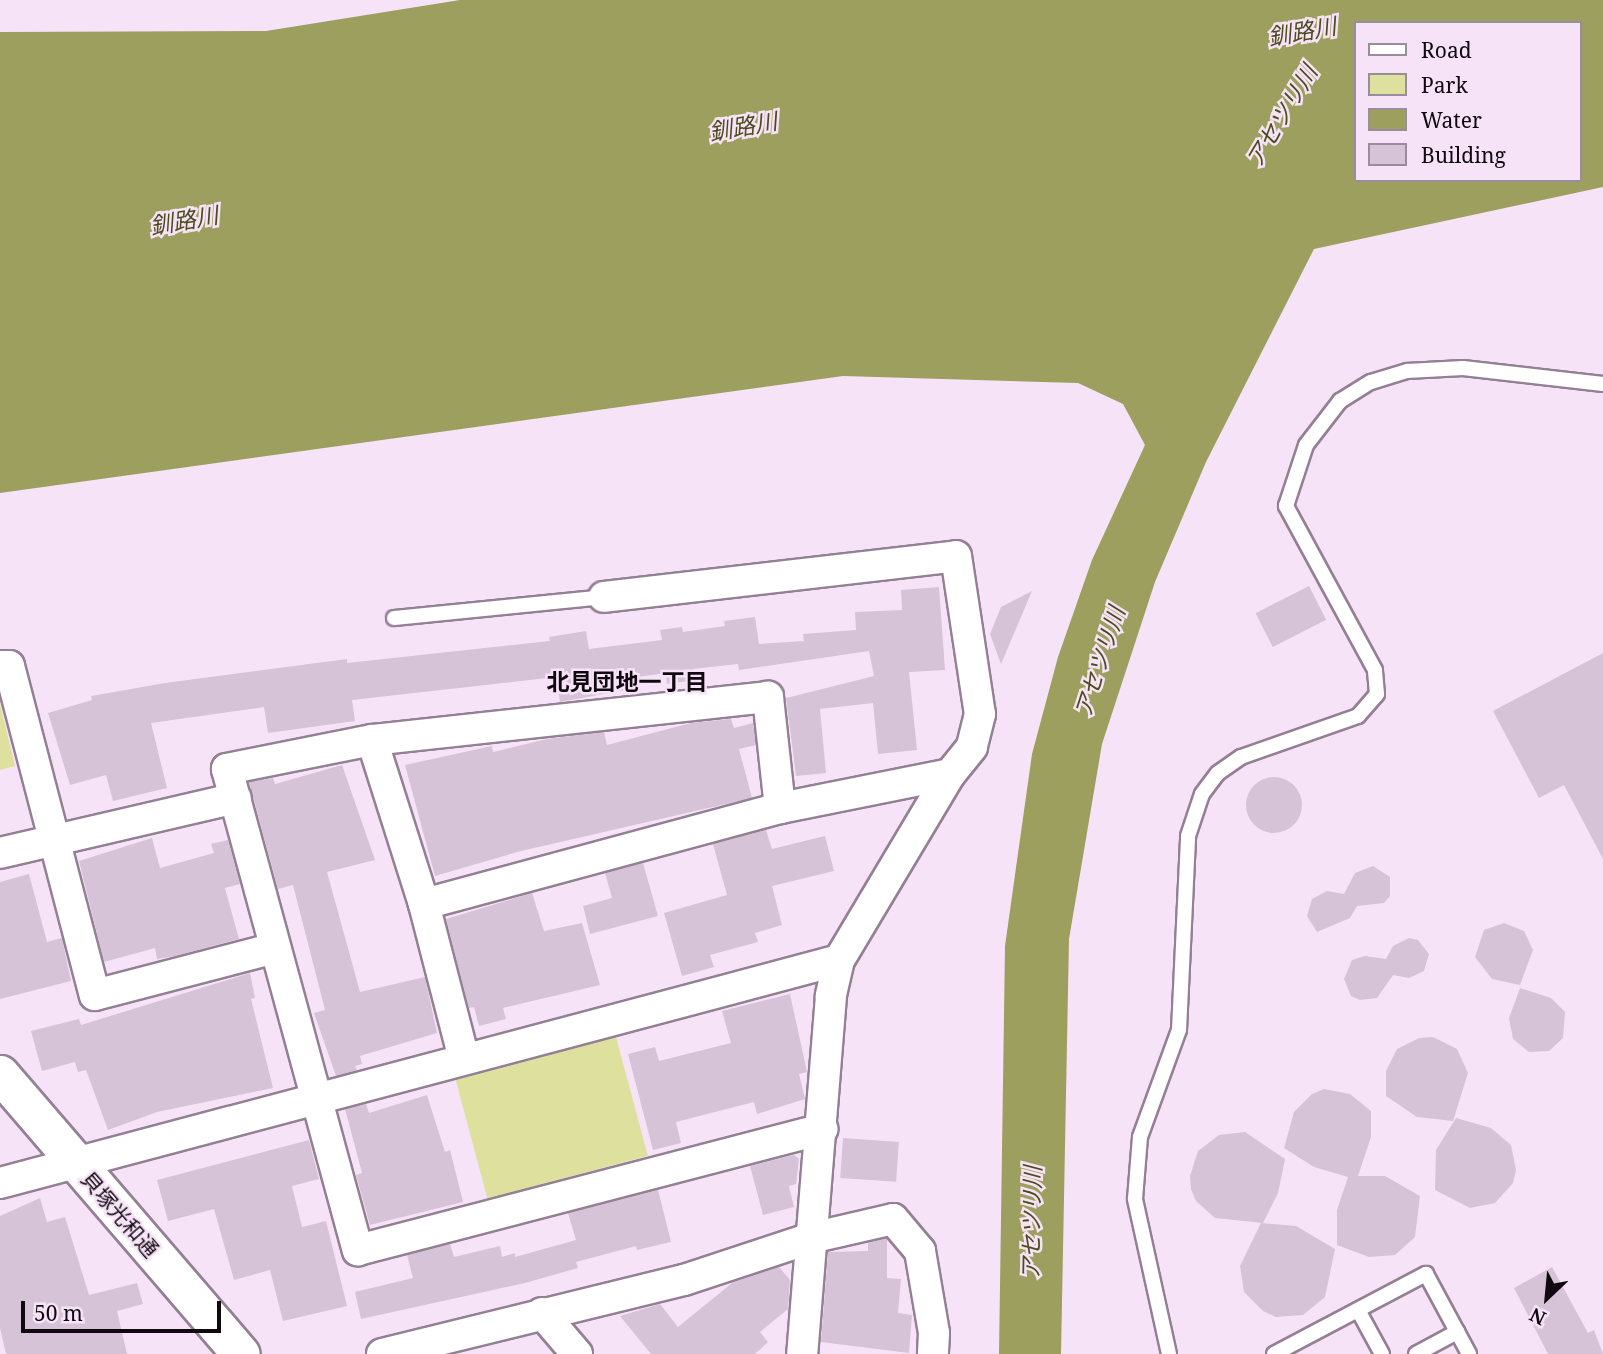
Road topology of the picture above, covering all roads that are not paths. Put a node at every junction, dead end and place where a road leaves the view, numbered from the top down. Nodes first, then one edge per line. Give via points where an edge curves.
1 (1603, 384) edge
2 (604, 597) joint
3 (394, 618) dead end
4 (0, 666) edge
5 (372, 740) junction
6 (950, 775) junction
7 (236, 798) junction
8 (780, 808) junction
9 (53, 841) junction
10 (0, 853) edge
11 (424, 904) junction
12 (275, 948) junction
13 (839, 960) junction
14 (464, 1059) junction
15 (0, 1073) edge
16 (317, 1098) junction
17 (823, 1129) junction
18 (75, 1162) junction
19 (0, 1183) edge
20 (811, 1238) junction
21 (1358, 1310) junction
22 (542, 1313) junction
23 (1457, 1332) junction
24 (242, 1354) edge
25 (382, 1354) edge
26 (577, 1354) edge
27 (802, 1354) edge
28 (933, 1354) edge
29 (1169, 1354) edge
30 (1274, 1354) edge
31 (1382, 1354) edge
32 (1416, 1354) edge
33 (1469, 1354) edge

1 - 29 lane via 1463,368 1407,371 1371,383 1339,401 1306,445 1286,506 1375,670 1377,694 1358,716 1241,757 1218,773 1202,794 1188,836 1179,1030 1140,1137 1135,1199
2 - 3 lane
2 - 6 street via 956,556 980,713 972,747
4 - 9 street via 9,666
5 - 7 street via 227,769
5 - 8 street via 768,697
5 - 11 street
6 - 8 street
6 - 13 street
7 - 9 street
7 - 12 street
8 - 11 street
9 - 10 street
9 - 12 street via 94,995
11 - 14 street
12 - 16 street
13 - 14 street
13 - 17 street via 831,996
14 - 16 street
15 - 18 street, 貝塚光和通
16 - 17 street via 358,1250
16 - 18 street
17 - 20 street
18 - 19 street
18 - 24 street, 貝塚光和通
20 - 22 street via 684,1280
20 - 27 street
20 - 28 street via 893,1219 920,1251 934,1333
21 - 23 lane via 1426,1273
21 - 30 lane
21 - 31 lane
22 - 25 street
22 - 26 street
23 - 32 lane
23 - 33 lane

